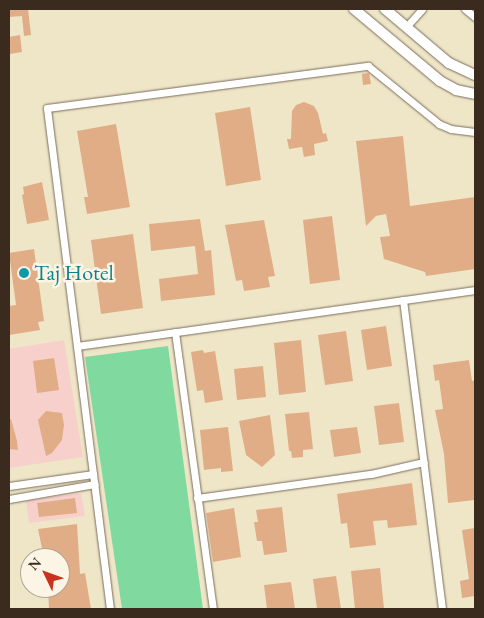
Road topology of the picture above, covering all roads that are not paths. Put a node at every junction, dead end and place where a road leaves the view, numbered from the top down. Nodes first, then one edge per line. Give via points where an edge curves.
1 (354, 9) edge
2 (385, 9) edge
3 (422, 9) edge
4 (465, 9) edge
5 (475, 17) edge
6 (406, 27) junction
7 (475, 75) edge
8 (475, 94) edge
9 (475, 132) edge
10 (475, 290) edge
11 (403, 300) junction
12 (175, 332) junction
13 (77, 346) junction
14 (424, 462) junction
15 (93, 474) junction
16 (95, 484) junction
17 (9, 486) edge
18 (198, 498) junction
19 (9, 499) edge
20 (110, 609) edge
21 (213, 609) edge
22 (442, 609) edge

1 - 8 main road via 440,81 456,90
2 - 6 main road
3 - 6 street
4 - 5 street
6 - 7 main road via 449,63
9 - 13 street via 440,124 368,66 47,108
10 - 11 street
11 - 12 street
11 - 14 street
12 - 13 street
12 - 18 street
13 - 15 street
14 - 18 street via 371,474
14 - 22 street
15 - 16 street
15 - 17 street
16 - 19 street
16 - 20 street
18 - 21 street

